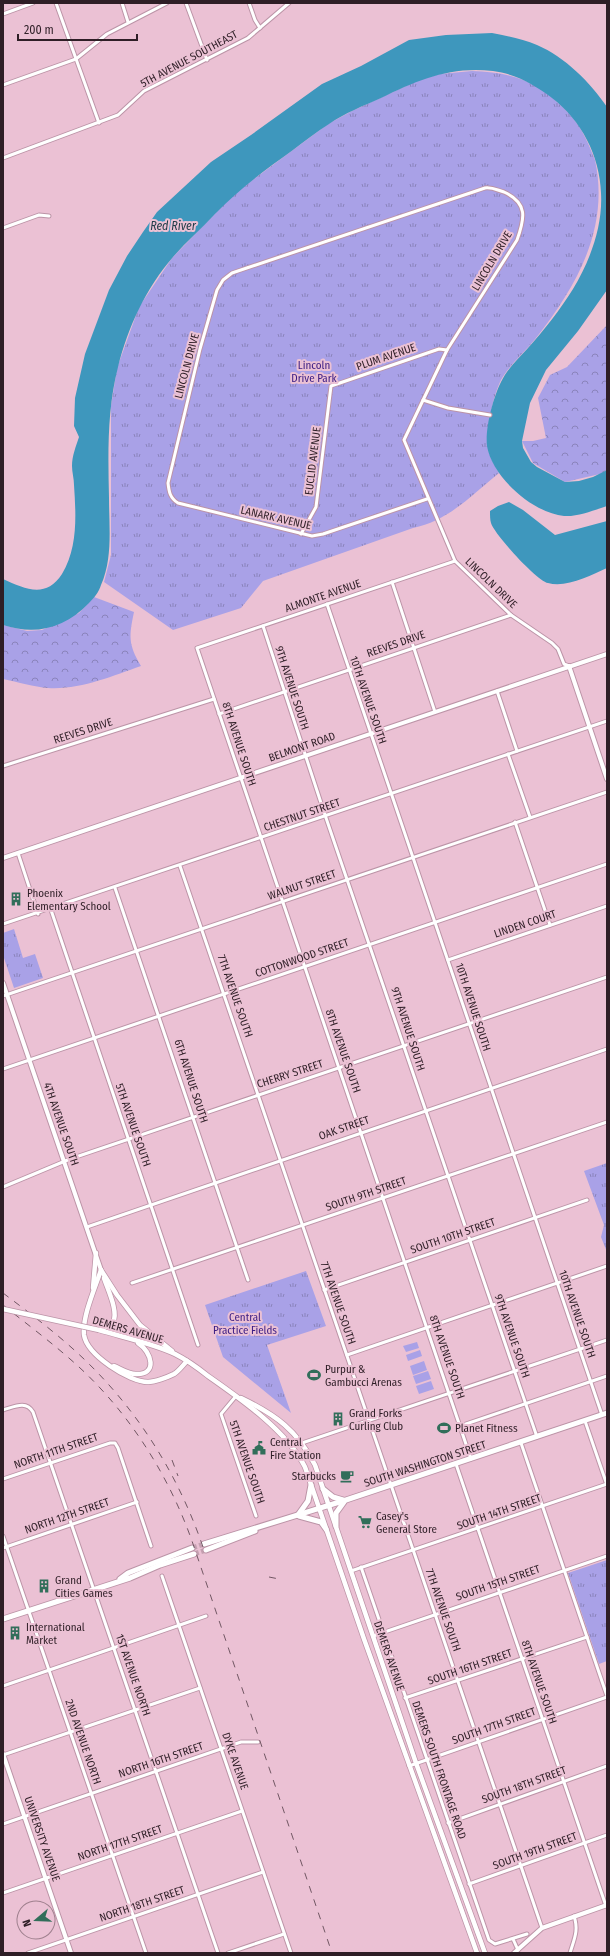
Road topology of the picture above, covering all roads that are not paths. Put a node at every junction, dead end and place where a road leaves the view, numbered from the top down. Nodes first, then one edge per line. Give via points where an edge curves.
1 (33, 3) edge
2 (56, 3) edge
3 (122, 3) edge
4 (167, 3) edge
5 (186, 3) edge
6 (249, 3) edge
7 (289, 3) edge
8 (3, 14) edge
9 (128, 22) junction
10 (260, 28) junction
11 (76, 59) junction
12 (207, 60) junction
13 (3, 85) edge
14 (99, 123) junction
15 (3, 158) edge
16 (49, 216) dead end
17 (3, 228) edge
18 (447, 350) junction
19 (331, 386) joint
20 (423, 400) junction
21 (490, 415) dead end
22 (169, 494) joint
23 (427, 499) junction
24 (302, 534) junction
25 (455, 560) junction
26 (392, 582) junction
27 (327, 604) junction
28 (511, 615) junction
29 (263, 626) junction
30 (197, 648) joint
31 (414, 648) junction
32 (607, 654) edge
33 (569, 666) junction
34 (349, 670) junction
35 (497, 691) junction
36 (284, 692) junction
37 (214, 699) junction
38 (435, 712) junction
39 (219, 714) junction
40 (607, 721) edge
41 (588, 727) junction
42 (370, 734) junction
43 (517, 751) junction
44 (508, 754) junction
45 (305, 756) junction
46 (3, 766) edge
47 (240, 778) junction
48 (607, 779) edge
49 (607, 792) edge
50 (391, 794) junction
51 (325, 816) junction
52 (530, 817) junction
53 (515, 822) junction
54 (261, 838) junction
55 (18, 853) junction
56 (413, 857) junction
57 (3, 858) edge
58 (607, 864) edge
59 (180, 866) junction
60 (348, 879) junction
61 (537, 887) junction
62 (115, 888) junction
63 (283, 901) junction
64 (607, 906) edge
65 (51, 910) junction
66 (38, 914) junction
67 (435, 922) junction
68 (3, 924) edge
69 (550, 925) junction
70 (202, 929) junction
71 (370, 944) junction
72 (137, 951) junction
73 (448, 960) junction
74 (305, 966) junction
75 (72, 974) junction
76 (607, 977) edge
77 (3, 983) edge
78 (224, 994) junction
79 (5, 996) edge
80 (160, 1016) junction
81 (470, 1025) junction
82 (94, 1038) junction
83 (404, 1045) junction
84 (607, 1049) edge
85 (29, 1060) junction
86 (339, 1068) junction
87 (3, 1069) edge
88 (490, 1088) junction
89 (258, 1094) junction
90 (426, 1110) junction
91 (193, 1117) junction
92 (607, 1122) edge
93 (361, 1132) junction
94 (128, 1139) junction
95 (512, 1153) junction
96 (280, 1160) junction
97 (65, 1161) junction
98 (448, 1175) junction
99 (215, 1182) junction
100 (3, 1187) edge
101 (383, 1198) junction
102 (587, 1200) dead end
103 (150, 1205) junction
104 (534, 1219) junction
105 (302, 1225) junction
106 (87, 1227) junction
107 (470, 1240) junction
108 (238, 1247) junction
109 (96, 1253) junction
110 (404, 1262) junction
111 (607, 1266) edge
112 (172, 1269) junction
113 (102, 1270) junction
114 (248, 1280) dead end
115 (132, 1283) dead end
116 (557, 1283) junction
117 (324, 1290) junction
118 (91, 1301) junction
119 (492, 1305) junction
120 (3, 1310) edge
121 (427, 1327) junction
122 (99, 1330) junction
123 (133, 1340) junction
124 (607, 1340) edge
125 (198, 1345) dead end
126 (578, 1349) junction
127 (174, 1354) junction
128 (346, 1354) junction
129 (104, 1361) junction
130 (187, 1361) junction
131 (514, 1370) junction
132 (607, 1376) edge
133 (590, 1381) junction
134 (449, 1393) junction
135 (236, 1396) junction
136 (525, 1404) junction
137 (3, 1410) edge
138 (604, 1414) edge
139 (280, 1420) junction
140 (368, 1420) junction
141 (585, 1421) junction
142 (460, 1426) junction
143 (273, 1428) junction
144 (537, 1437) junction
145 (302, 1443) junction
146 (521, 1443) junction
147 (472, 1459) junction
148 (50, 1463) junction
149 (456, 1464) junction
150 (3, 1479) edge
151 (607, 1484) edge
152 (311, 1485) junction
153 (391, 1485) junction
154 (323, 1489) junction
155 (346, 1500) junction
156 (136, 1502) junction
157 (329, 1506) junction
158 (542, 1506) junction
159 (319, 1509) junction
160 (298, 1515) junction
161 (256, 1516) dead end
162 (71, 1524) junction
163 (271, 1524) junction
164 (336, 1526) junction
165 (326, 1529) junction
166 (478, 1529) junction
167 (3, 1536) edge
168 (204, 1544) tunnel mouth
169 (151, 1546) dead end
170 (5, 1547) edge
171 (192, 1548) tunnel mouth
172 (206, 1550) tunnel mouth
173 (413, 1550) junction
174 (194, 1554) tunnel mouth
175 (607, 1556) edge
176 (361, 1567) junction
177 (564, 1570) junction
178 (351, 1571) junction
179 (162, 1576) dead end
180 (118, 1581) junction
181 (94, 1589) junction
182 (499, 1592) junction
183 (28, 1612) junction
184 (435, 1615) junction
185 (206, 1616) dead end
186 (3, 1619) edge
187 (179, 1626) junction
188 (383, 1633) junction
189 (373, 1636) junction
190 (587, 1637) junction
191 (364, 1639) junction
192 (114, 1649) junction
193 (522, 1659) junction
194 (49, 1670) junction
195 (458, 1681) junction
196 (3, 1686) edge
197 (200, 1688) junction
198 (607, 1696) edge
199 (405, 1698) junction
200 (135, 1710) junction
201 (542, 1718) junction
202 (70, 1732) junction
203 (258, 1742) dead end
204 (478, 1742) junction
205 (221, 1749) junction
206 (3, 1755) edge
207 (426, 1760) junction
208 (416, 1763) junction
209 (409, 1766) junction
210 (607, 1766) edge
211 (156, 1772) junction
212 (564, 1780) junction
213 (91, 1794) junction
214 (499, 1804) junction
215 (242, 1811) junction
216 (25, 1816) junction
217 (448, 1823) junction
218 (3, 1824) edge
219 (177, 1833) junction
220 (607, 1835) edge
221 (584, 1842) junction
222 (112, 1855) junction
223 (521, 1866) junction
224 (263, 1872) junction
225 (46, 1878) junction
226 (469, 1884) junction
227 (3, 1893) edge
228 (198, 1894) junction
229 (607, 1905) edge
230 (574, 1916) junction
231 (133, 1917) junction
232 (542, 1928) junction
233 (284, 1934) junction
234 (527, 1934) dead end
235 (513, 1939) junction
236 (67, 1940) junction
237 (516, 1952) edge
238 (28, 1953) edge
239 (71, 1953) edge
240 (146, 1953) edge
241 (218, 1953) edge
242 (228, 1953) edge
243 (290, 1953) edge
244 (477, 1953) edge
245 (485, 1953) edge
246 (570, 1953) edge

1 - 8 street
2 - 11 street
3 - 9 street
4 - 9 street
5 - 12 street
6 - 10 street
7 - 10 street, 5TH AVENUE SOUTHEAST
9 - 11 street via 101,38
10 - 12 street, 5TH AVENUE SOUTHEAST via 248,38
11 - 13 street
11 - 14 street
12 - 14 street, 5TH AVENUE SOUTHEAST via 144,91 124,111
14 - 15 street, 5TH AVENUE SOUTHEAST
16 - 17 street via 39,215
18 - 19 street, PLUM AVENUE via 439,349
18 - 20 street, LINCOLN DRIVE
18 - 22 street, LINCOLN DRIVE via 517,240 523,222 521,204 515,197 492,188 485,188 232,273 223,280 217,290 196,364 170,468
19 - 24 street, EUCLID AVENUE via 316,507
20 - 21 street via 448,408
20 - 23 street, LINCOLN DRIVE via 404,440
22 - 24 street, LANARK AVENUE via 172,500 178,503
23 - 24 street, LANARK AVENUE via 324,534
23 - 25 street, LINCOLN DRIVE
25 - 26 street, ALMONTE AVENUE
25 - 28 street, LINCOLN DRIVE
26 - 27 street, ALMONTE AVENUE
26 - 31 street
27 - 29 street, ALMONTE AVENUE
27 - 34 street, 10TH AVENUE SOUTH
28 - 31 street, REEVES DRIVE
28 - 33 street, LINCOLN DRIVE via 552,643 558,649 564,664
29 - 30 street, ALMONTE AVENUE
29 - 36 street, 9TH AVENUE SOUTH
30 - 37 street, 8TH AVENUE SOUTH
31 - 34 street, REEVES DRIVE
31 - 38 street
32 - 33 street, BELMONT ROAD
33 - 35 street, BELMONT ROAD
33 - 41 street
34 - 36 street, REEVES DRIVE
34 - 42 street, 10TH AVENUE SOUTH
35 - 38 street, BELMONT ROAD
35 - 43 street
36 - 39 street, REEVES DRIVE
36 - 45 street, 9TH AVENUE SOUTH
37 - 39 street, 8TH AVENUE SOUTH
37 - 46 street, REEVES DRIVE
38 - 42 street, BELMONT ROAD
39 - 47 street, 8TH AVENUE SOUTH
40 - 41 street, CHESTNUT STREET
41 - 43 street, CHESTNUT STREET
41 - 48 street
42 - 45 street, BELMONT ROAD
42 - 50 street, 10TH AVENUE SOUTH
43 - 44 street, CHESTNUT STREET
44 - 50 street, CHESTNUT STREET
44 - 52 street
45 - 47 street, BELMONT ROAD
45 - 51 street, 9TH AVENUE SOUTH
47 - 54 street, 8TH AVENUE SOUTH
47 - 55 street, BELMONT ROAD
49 - 52 street, WALNUT STREET
50 - 51 street, CHESTNUT STREET
50 - 56 street, 10TH AVENUE SOUTH
51 - 54 street, CHESTNUT STREET
51 - 60 street, 9TH AVENUE SOUTH
52 - 53 street, WALNUT STREET
53 - 56 street, WALNUT STREET
53 - 61 street
54 - 59 street, CHESTNUT STREET
54 - 63 street, 8TH AVENUE SOUTH
55 - 57 street, BELMONT ROAD
55 - 66 street
56 - 60 street, WALNUT STREET
56 - 67 street, 10TH AVENUE SOUTH
58 - 61 street, COTTONWOOD STREET
59 - 62 street, CHESTNUT STREET
59 - 70 street, 7TH AVENUE SOUTH
60 - 63 street, WALNUT STREET
60 - 71 street, 9TH AVENUE SOUTH
61 - 67 street, COTTONWOOD STREET
61 - 69 street
62 - 65 street, CHESTNUT STREET
62 - 72 street, 6TH AVENUE SOUTH
63 - 70 street, WALNUT STREET
63 - 74 street, 8TH AVENUE SOUTH
64 - 69 street, LINDEN COURT
65 - 66 street, CHESTNUT STREET
65 - 75 street, 5TH AVENUE SOUTH
66 - 68 street, CHESTNUT STREET
67 - 71 street, COTTONWOOD STREET
67 - 73 street, 10TH AVENUE SOUTH
69 - 73 street, LINDEN COURT
70 - 72 street, WALNUT STREET
70 - 78 street, 7TH AVENUE SOUTH
71 - 74 street, COTTONWOOD STREET
71 - 83 street, 9TH AVENUE SOUTH
72 - 75 street, WALNUT STREET
72 - 80 street, 6TH AVENUE SOUTH
73 - 81 street, 10TH AVENUE SOUTH
74 - 78 street, COTTONWOOD STREET
74 - 86 street, 8TH AVENUE SOUTH
75 - 79 street, WALNUT STREET
75 - 82 street, 5TH AVENUE SOUTH
76 - 81 street, CHERRY STREET
77 - 79 street, 4TH AVENUE SOUTH
78 - 80 street, COTTONWOOD STREET
78 - 89 street, 7TH AVENUE SOUTH
79 - 85 street, 4TH AVENUE SOUTH
80 - 82 street, COTTONWOOD STREET
80 - 91 street, 6TH AVENUE SOUTH
81 - 83 street, CHERRY STREET
81 - 88 street, 10TH AVENUE SOUTH
82 - 85 street, COTTONWOOD STREET
82 - 94 street, 5TH AVENUE SOUTH
83 - 86 street, CHERRY STREET
83 - 90 street, 9TH AVENUE SOUTH
84 - 88 street, OAK STREET
85 - 87 street, COTTONWOOD STREET
85 - 97 street, 4TH AVENUE SOUTH
86 - 89 street, CHERRY STREET
86 - 93 street, 8TH AVENUE SOUTH
88 - 90 street, OAK STREET
88 - 95 street, 10TH AVENUE SOUTH
89 - 91 street, CHERRY STREET
89 - 96 street, 7TH AVENUE SOUTH
90 - 93 street, OAK STREET
90 - 98 street, 9TH AVENUE SOUTH
91 - 94 street, CHERRY STREET
91 - 99 street, 6TH AVENUE SOUTH
92 - 95 street, SOUTH 9TH STREET
93 - 96 street, OAK STREET
93 - 101 street, 8TH AVENUE SOUTH
94 - 97 street, CHERRY STREET
94 - 103 street, 5TH AVENUE SOUTH
95 - 98 street, SOUTH 9TH STREET
95 - 104 street, 10TH AVENUE SOUTH
96 - 99 street, OAK STREET
96 - 105 street, 7TH AVENUE SOUTH
97 - 100 street, CHERRY STREET
97 - 106 street, 4TH AVENUE SOUTH
98 - 101 street, SOUTH 9TH STREET
98 - 107 street, 9TH AVENUE SOUTH
99 - 103 street, OAK STREET
99 - 108 street, 6TH AVENUE SOUTH
101 - 105 street, SOUTH 9TH STREET
101 - 110 street, 8TH AVENUE SOUTH
102 - 104 street, SOUTH 10TH STREET
103 - 106 street, OAK STREET
103 - 112 street, 5TH AVENUE SOUTH
104 - 107 street, SOUTH 10TH STREET
104 - 116 street, 10TH AVENUE SOUTH
105 - 108 street, SOUTH 9TH STREET
105 - 117 street, 7TH AVENUE SOUTH
106 - 109 street, 4TH AVENUE SOUTH
107 - 110 street, SOUTH 10TH STREET
107 - 119 street, 9TH AVENUE SOUTH
108 - 112 street, SOUTH 9TH STREET
108 - 114 street, 6TH AVENUE SOUTH
109 - 113 street, 4TH AVENUE SOUTH
109 - 118 main road
110 - 117 street, SOUTH 10TH STREET
110 - 121 street, 8TH AVENUE SOUTH
111 - 116 street
112 - 115 street, SOUTH 9TH STREET
112 - 125 street, 5TH AVENUE SOUTH
113 - 118 main road
113 - 122 main road via 115,1318 112,1323
113 - 127 main road via 140,1325
116 - 119 street
116 - 126 street, 10TH AVENUE SOUTH
117 - 128 street, 7TH AVENUE SOUTH
118 - 129 main road via 85,1319 84,1335 92,1351
119 - 121 street
119 - 131 street, 9TH AVENUE SOUTH
120 - 122 main road, DEMERS AVENUE, bridge
121 - 128 street
121 - 134 street, 8TH AVENUE SOUTH
122 - 123 main road, DEMERS AVENUE
123 - 127 main road, DEMERS AVENUE
123 - 129 main road via 150,1356 151,1363 144,1372 131,1374
124 - 126 street
126 - 131 street
126 - 133 street, 10TH AVENUE SOUTH
127 - 130 main road, DEMERS AVENUE
128 - 140 street, 7TH AVENUE SOUTH
129 - 130 main road via 126,1377 149,1382 174,1374
130 - 135 main road, DEMERS AVENUE
131 - 134 street
131 - 136 street, 9TH AVENUE SOUTH
132 - 133 street
133 - 136 street
133 - 138 street, 10TH AVENUE SOUTH
134 - 140 street
134 - 142 street, 8TH AVENUE SOUTH
135 - 139 main road, DEMERS AVENUE via 261,1407
135 - 143 main road, DEMERS AVENUE
135 - 161 street, 5TH AVENUE SOUTH via 221,1414
136 - 142 street
136 - 144 street, 9TH AVENUE SOUTH
137 - 148 street, 1ST AVENUE NORTH via 17,1405 27,1406 33,1412
138 - 141 main road, SOUTH WASHINGTON STREET
139 - 143 main road
139 - 145 main road, DEMERS AVENUE
140 - 145 street
140 - 153 street, 7TH AVENUE SOUTH
141 - 144 main road, SOUTH WASHINGTON STREET
141 - 151 street
142 - 147 street, 8TH AVENUE SOUTH
143 - 152 main road, DEMERS AVENUE via 300,1457
144 - 146 main road, SOUTH WASHINGTON STREET
145 - 154 main road, DEMERS AVENUE via 315,1465
146 - 147 main road, SOUTH WASHINGTON STREET
146 - 158 street
147 - 149 main road, SOUTH WASHINGTON STREET
148 - 150 street, NORTH 11TH STREET
148 - 156 street, NORTH 11TH STREET via 110,1442 115,1443
148 - 162 street, 1ST AVENUE NORTH
149 - 153 main road, SOUTH WASHINGTON STREET
149 - 166 street, 8TH AVENUE SOUTH
151 - 158 street, SOUTH 14TH STREET
152 - 159 main road, DEMERS AVENUE
152 - 160 main road via 308,1501
153 - 155 main road, SOUTH WASHINGTON STREET
153 - 173 street, 7TH AVENUE SOUTH
154 - 155 main road via 332,1497
154 - 157 main road, DEMERS AVENUE
155 - 157 main road, SOUTH WASHINGTON STREET
155 - 164 main road via 338,1508
156 - 162 street, NORTH 12TH STREET
156 - 169 street
157 - 159 main road, SOUTH WASHINGTON STREET
157 - 164 main road, DEMERS AVENUE
158 - 166 street, SOUTH 14TH STREET
158 - 177 street
159 - 160 main road, SOUTH WASHINGTON STREET
159 - 165 main road, DEMERS AVENUE
160 - 163 main road, SOUTH WASHINGTON STREET
160 - 165 main road via 321,1522
162 - 170 street, NORTH 12TH STREET
162 - 181 street, 1ST AVENUE NORTH
163 - 168 main road, SOUTH WASHINGTON STREET
163 - 172 main road, SOUTH WASHINGTON STREET
164 - 178 main road, DEMERS AVENUE
165 - 191 main road, DEMERS AVENUE
166 - 173 street, SOUTH 14TH STREET
166 - 182 street, 8TH AVENUE SOUTH
167 - 170 street, 2ND AVENUE NORTH
170 - 183 street, 2ND AVENUE NORTH
171 - 180 main road via 128,1573
173 - 176 street, SOUTH 14TH STREET
173 - 184 street, 7TH AVENUE SOUTH
174 - 180 main road
175 - 177 street, SOUTH 15TH STREET
176 - 178 street, SOUTH 14TH STREET
176 - 188 street, DEMERS SOUTH FRONTAGE ROAD
177 - 182 street, SOUTH 15TH STREET
177 - 190 street
178 - 189 main road, DEMERS AVENUE
179 - 187 street, DYKE AVENUE
180 - 181 main road
181 - 183 main road
181 - 192 street, 1ST AVENUE NORTH
182 - 184 street, SOUTH 15TH STREET
182 - 193 street, 8TH AVENUE SOUTH
183 - 186 main road
183 - 194 street, 2ND AVENUE NORTH
184 - 188 street, SOUTH 15TH STREET
184 - 195 street, 7TH AVENUE SOUTH
185 - 187 street
187 - 192 street
187 - 197 street, DYKE AVENUE
188 - 189 street, SOUTH 15TH STREET
188 - 199 street, DEMERS SOUTH FRONTAGE ROAD
189 - 191 main road
189 - 208 main road, DEMERS AVENUE
190 - 193 street, SOUTH 16TH STREET
190 - 198 street
191 - 209 main road, DEMERS AVENUE
192 - 194 street
192 - 200 street, 1ST AVENUE NORTH
193 - 195 street, SOUTH 16TH STREET
193 - 201 street, 8TH AVENUE SOUTH
194 - 196 street
194 - 202 street, 2ND AVENUE NORTH
195 - 199 street, SOUTH 16TH STREET
195 - 204 street, 7TH AVENUE SOUTH
197 - 200 street
197 - 205 street, DYKE AVENUE
198 - 201 street, SOUTH 17TH STREET
199 - 207 street, DEMERS SOUTH FRONTAGE ROAD
200 - 202 street
200 - 211 street, 1ST AVENUE NORTH
201 - 204 street, SOUTH 17TH STREET
201 - 212 street, 8TH AVENUE SOUTH
202 - 206 street
202 - 213 street, 2ND AVENUE NORTH
203 - 205 street, NORTH 16TH STREET via 242,1742
204 - 207 street, SOUTH 17TH STREET
204 - 214 street, 7TH AVENUE SOUTH
205 - 211 street, NORTH 16TH STREET
205 - 215 street, DYKE AVENUE
206 - 216 street, UNIVERSITY AVENUE
207 - 208 street, SOUTH 17TH STREET
207 - 217 street, DEMERS SOUTH FRONTAGE ROAD
208 - 209 street, SOUTH 17TH STREET
208 - 245 main road, DEMERS AVENUE
209 - 244 main road, DEMERS AVENUE
210 - 212 street, SOUTH 18TH STREET
211 - 213 street, NORTH 16TH STREET
211 - 219 street, 1ST AVENUE NORTH
212 - 214 street, SOUTH 18TH STREET
212 - 221 street, 8TH AVENUE SOUTH
213 - 216 street, NORTH 16TH STREET
213 - 222 street, 2ND AVENUE NORTH
214 - 217 street, SOUTH 18TH STREET
214 - 223 street, 7TH AVENUE SOUTH
215 - 219 street, NORTH 17TH STREET
215 - 224 street, DYKE AVENUE
216 - 218 street, NORTH 16TH STREET
216 - 225 street, UNIVERSITY AVENUE
217 - 226 street, DEMERS SOUTH FRONTAGE ROAD
219 - 222 street, NORTH 17TH STREET
219 - 228 street, 1ST AVENUE NORTH
220 - 221 street, SOUTH 19TH STREET
221 - 223 street, SOUTH 19TH STREET
221 - 229 street, 8TH AVENUE SOUTH
222 - 225 street, NORTH 17TH STREET
222 - 231 street, 2ND AVENUE NORTH
223 - 226 street, SOUTH 19TH STREET
223 - 232 street, 7TH AVENUE SOUTH
224 - 228 street, NORTH 18TH STREET
224 - 233 street, DYKE AVENUE
225 - 227 street, NORTH 17TH STREET
225 - 236 street, UNIVERSITY AVENUE
226 - 235 street, DEMERS SOUTH FRONTAGE ROAD via 489,1940 496,1944
228 - 231 street, NORTH 18TH STREET
228 - 241 street, 1ST AVENUE NORTH
229 - 230 street
230 - 232 street
230 - 246 street via 577,1929
231 - 236 street, NORTH 18TH STREET
231 - 240 street, 2ND AVENUE NORTH
232 - 237 street
233 - 242 street
233 - 243 street, DYKE AVENUE
234 - 235 street, DEMERS SOUTH FRONTAGE ROAD
235 - 237 street
236 - 238 street, NORTH 18TH STREET
236 - 239 street, UNIVERSITY AVENUE

